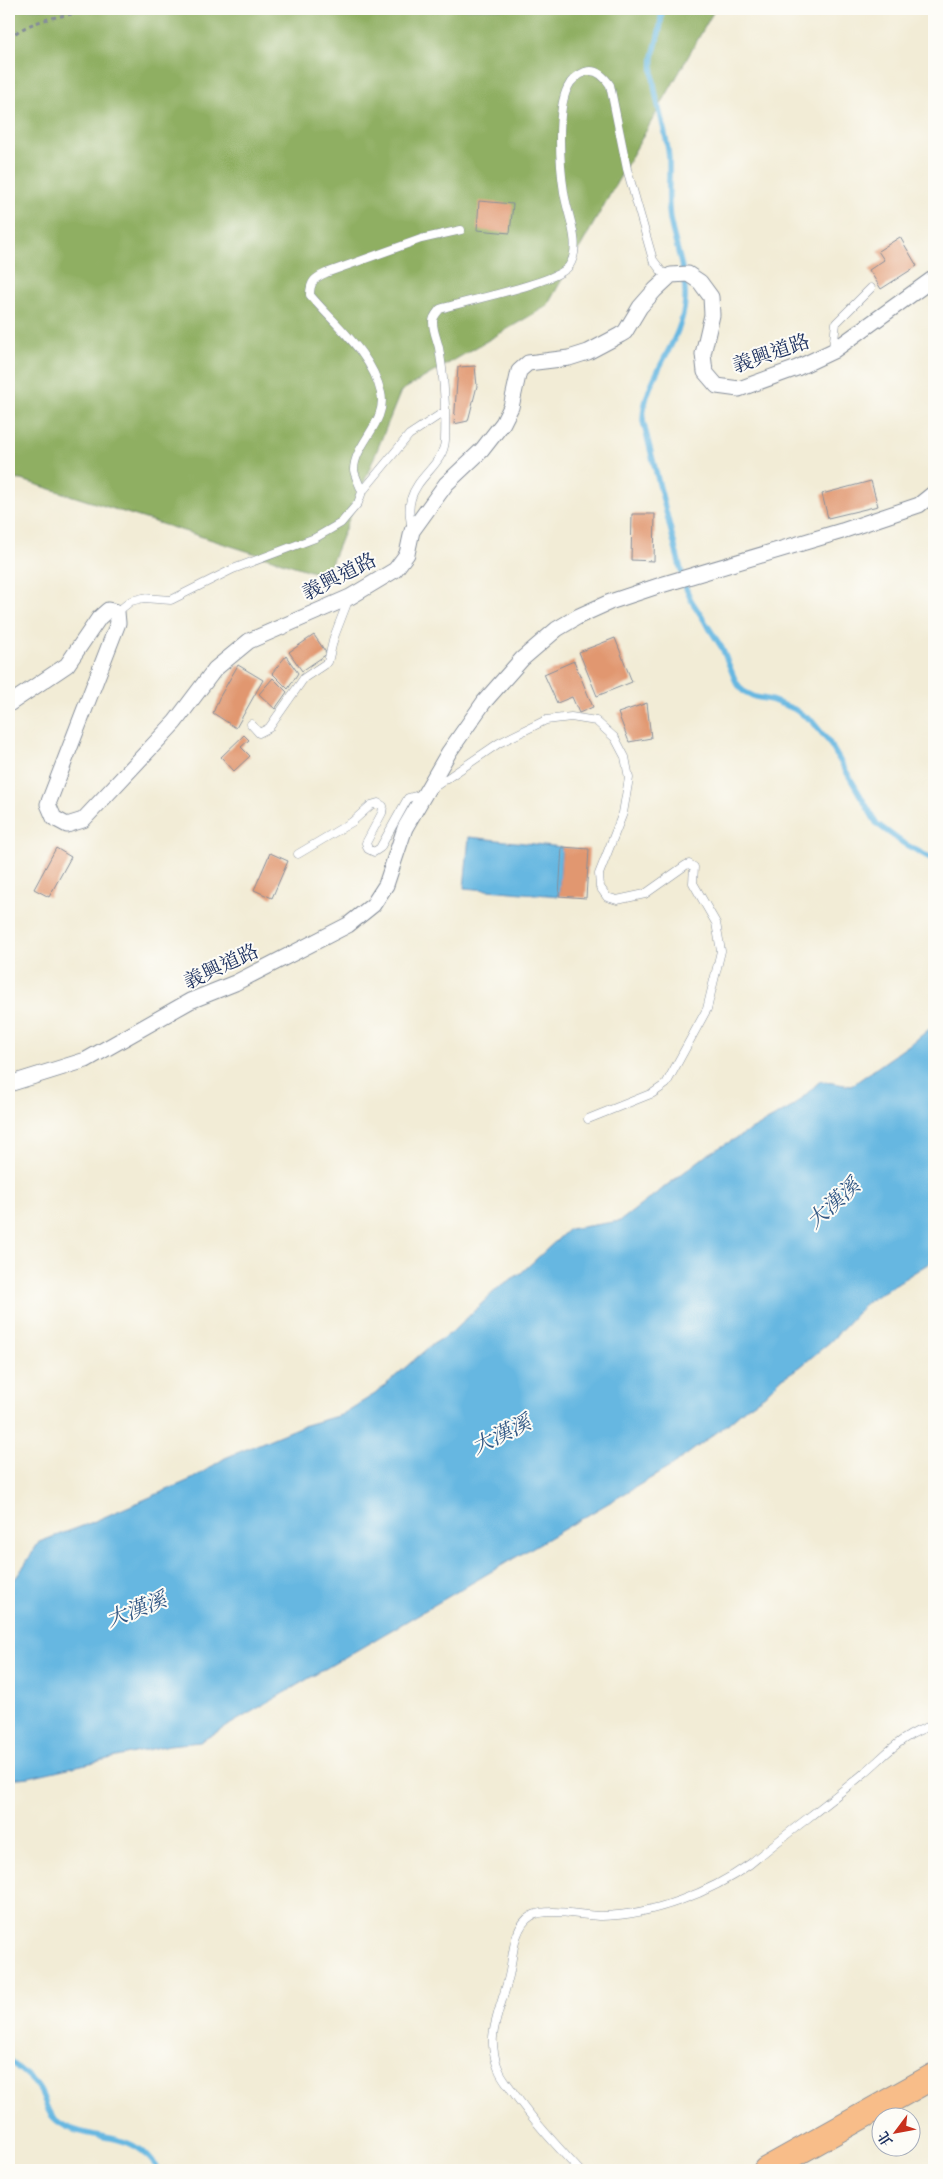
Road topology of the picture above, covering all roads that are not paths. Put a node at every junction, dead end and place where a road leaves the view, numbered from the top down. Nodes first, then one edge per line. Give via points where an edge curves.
1 (461, 230) dead end
2 (671, 275) junction
3 (934, 278) edge
4 (872, 288) dead end
5 (833, 351) junction
6 (444, 412) junction
7 (362, 492) junction
8 (934, 493) edge
9 (412, 531) junction
10 (350, 596) junction
11 (117, 612) junction
12 (9, 704) edge
13 (252, 724) dead end
14 (424, 794) junction
15 (298, 854) dead end
16 (9, 1084) edge
17 (588, 1118) dead end
18 (934, 1725) edge
19 (934, 2076) edge
20 (579, 2170) edge
21 (766, 2170) edge

1 - 7 lane via 420,239 326,272 314,278 310,286 310,295 363,355 382,394 381,412 356,461 354,472
2 - 5 street, 義興道路 via 688,274 700,282 711,297 712,314 703,354 705,372 717,386 739,389
2 - 6 lane via 662,272 653,260 627,169 610,85 596,71 586,72 568,87 562,108 564,192 574,242 569,266 562,273 545,280 440,309 433,322 439,348
2 - 9 street, 義興道路 via 640,307 625,332 588,352 528,363 519,370 503,422 482,450 446,484
3 - 5 street, 義興道路
4 - 5 lane via 836,323
6 - 7 lane via 404,440
6 - 9 lane via 443,451 411,497
7 - 11 lane via 341,523 315,538 233,569 171,600 143,598 131,601
8 - 14 street, 義興道路 via 918,505 661,585 578,616 522,659 484,702
9 - 10 street, 義興道路 via 407,554 395,570
10 - 11 street, 義興道路 via 249,641 216,669 175,722 102,802 83,820 67,825 54,818 48,804 118,623
10 - 13 lane via 328,662 304,678 269,728 259,733
11 - 12 street via 108,610 99,618 68,665
14 - 15 lane via 408,798 380,848 374,852 368,849 366,842 382,813 383,806 378,803
14 - 16 street, 義興道路 via 405,828 386,885 373,905 348,925 235,984 190,1001 86,1060
14 - 17 lane via 499,743 546,720 571,717 596,720 615,738 625,757 629,778 623,813 599,874 600,887 607,897 617,900 645,894 686,865 694,868 693,883 716,923 721,951 707,1009 666,1084 653,1093
18 - 20 lane via 898,1741 864,1773 750,1864 705,1891 621,1915 548,1912 532,1915 523,1922 493,2038 498,2070 530,2116
19 - 21 main road

